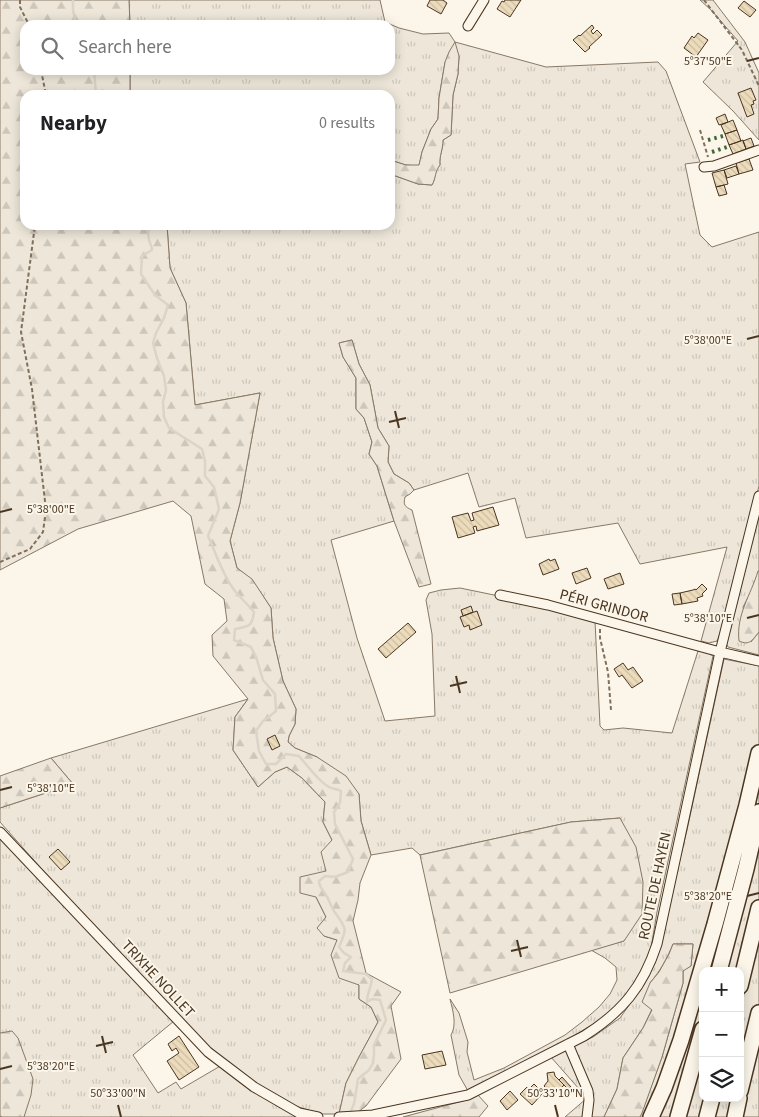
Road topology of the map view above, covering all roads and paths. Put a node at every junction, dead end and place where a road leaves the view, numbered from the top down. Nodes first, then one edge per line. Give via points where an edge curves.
1 (20, 0) edge
2 (484, 0) edge
3 (704, 0) edge
4 (26, 20) edge
5 (468, 26) dead end
6 (42, 75) edge
7 (759, 86) edge
8 (45, 90) edge
9 (700, 130) dead end
10 (759, 150) edge
11 (707, 167) joint
12 (33, 230) edge
13 (759, 496) edge
14 (0, 562) edge
15 (500, 595) dead end
16 (600, 619) junction
17 (720, 652) junction
18 (759, 661) edge
19 (611, 710) dead end
20 (759, 753) edge
21 (759, 812) edge
22 (0, 832) edge
23 (759, 908) edge
24 (719, 967) edge
25 (744, 970) edge
26 (759, 1013) edge
27 (699, 1043) edge
28 (568, 1044) junction
29 (744, 1075) edge
30 (711, 1102) edge
31 (738, 1102) edge
32 (376, 1116) edge
33 (318, 1117) edge
34 (338, 1117) edge
35 (586, 1117) edge
36 (651, 1117) edge
37 (678, 1117) edge
38 (706, 1117) edge
39 (735, 1117) edge

1 - 4 path
2 - 5 street
3 - 7 path via 742,50
6 - 8 path
9 - 11 path
10 - 11 street
12 - 14 path via 21,332 32,389 46,510 43,532 30,549
13 - 17 street, ROUTE DE HAYEN
15 - 16 street, PÉRI GRINDOR
16 - 17 street, PÉRI GRINDOR
16 - 19 path
17 - 18 street, PÉRI GRINDOR
17 - 28 street, ROUTE DE HAYEN via 657,944 638,985 617,1012
20 - 36 highway via 681,1040
21 - 24 highway
22 - 33 street, TRIXHE NOLLET via 208,1052 254,1087 299,1113
23 - 25 highway
26 - 29 highway
27 - 37 highway
28 - 32 street, ROUTE DE HAYEN via 468,1095
28 - 35 street via 588,1091
30 - 38 highway
31 - 39 highway
32 - 34 street

